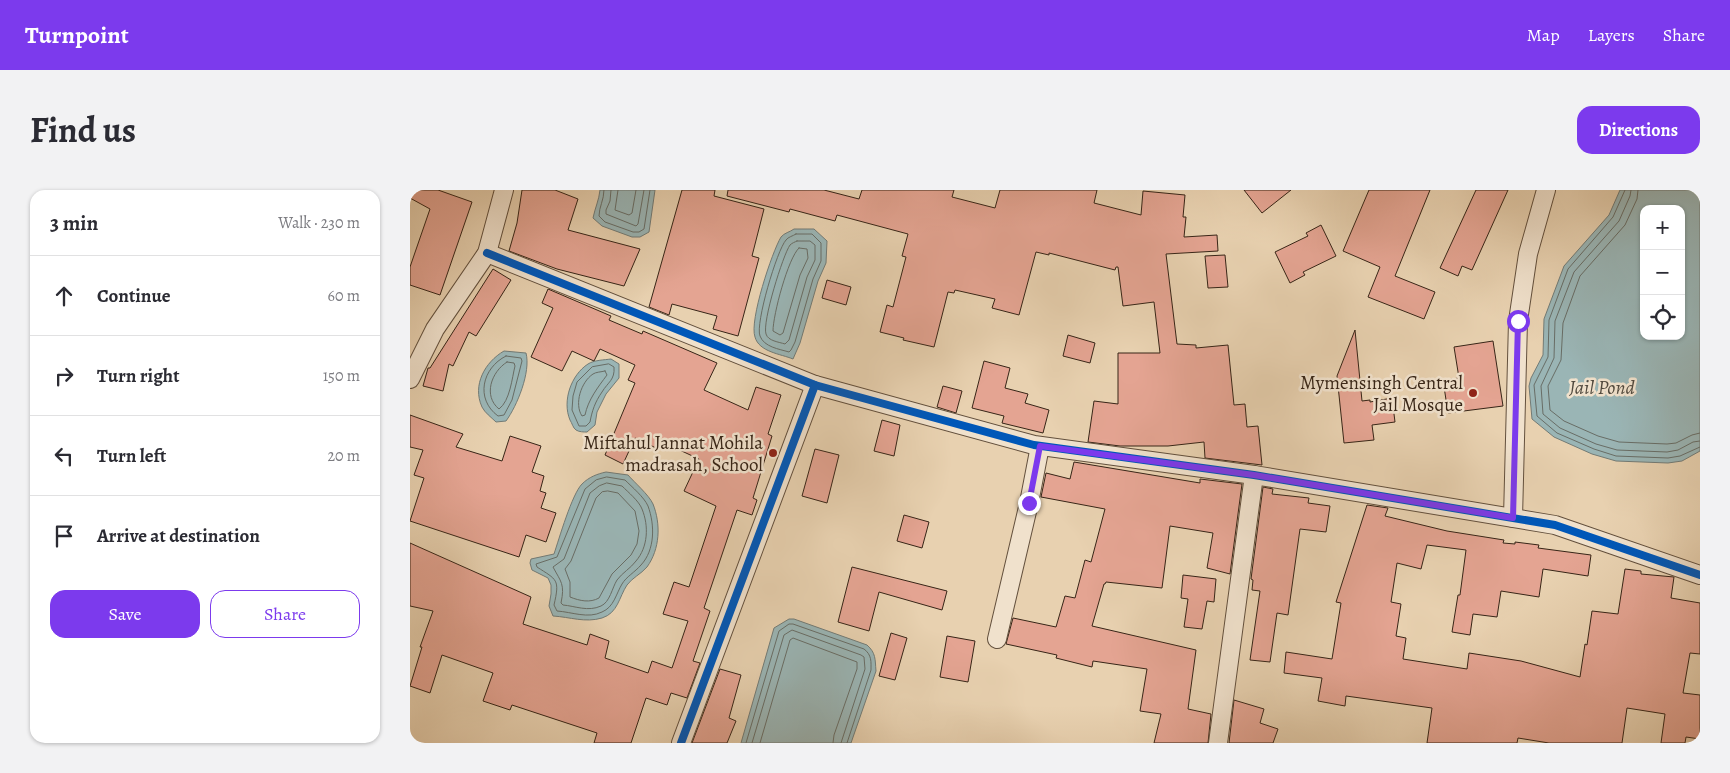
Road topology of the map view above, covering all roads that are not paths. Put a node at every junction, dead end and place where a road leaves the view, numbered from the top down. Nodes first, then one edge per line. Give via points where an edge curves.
1 (504, 190) edge
2 (1546, 190) edge
3 (487, 253) junction
4 (410, 380) edge
5 (815, 385) junction
6 (1040, 446) junction
7 (1254, 475) junction
8 (1513, 518) junction
9 (1700, 575) edge
10 (997, 639) dead end
11 (681, 743) edge
12 (1218, 743) edge

1 - 3 street
2 - 8 street via 1528,254 1518,321
3 - 4 street via 435,329
3 - 5 street
5 - 6 street
5 - 11 street
6 - 7 street
6 - 10 street
7 - 8 street
7 - 12 street
8 - 9 street via 1555,525

